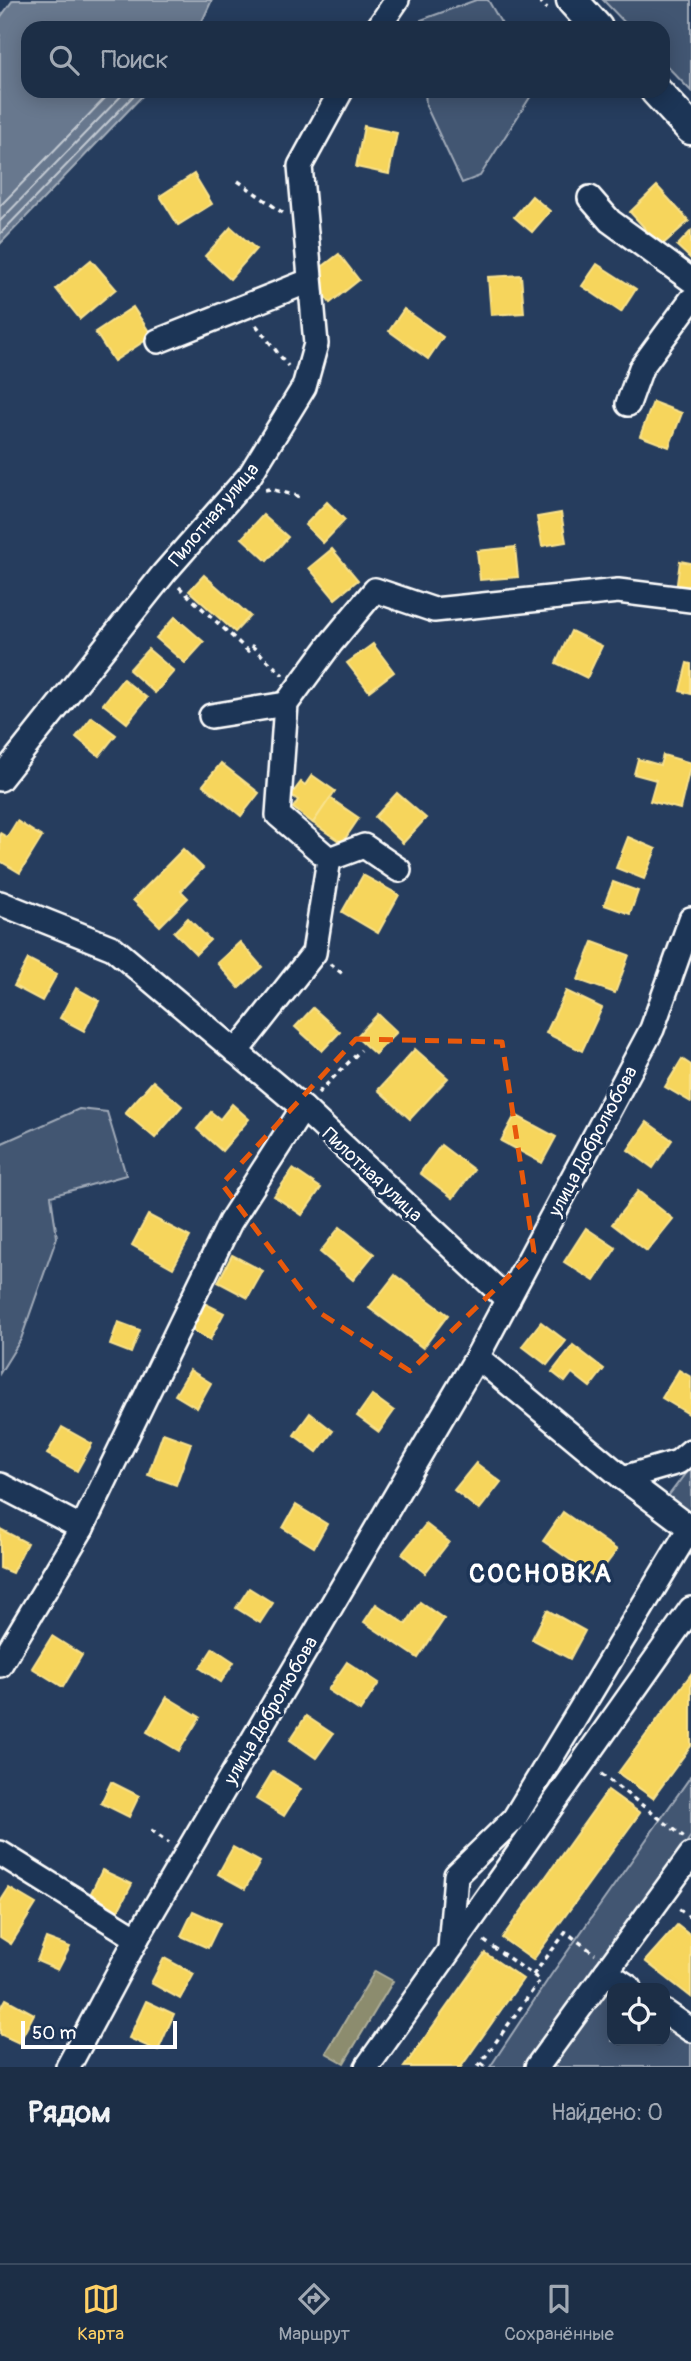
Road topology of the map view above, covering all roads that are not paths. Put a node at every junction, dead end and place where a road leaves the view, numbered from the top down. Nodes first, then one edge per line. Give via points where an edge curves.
1 (397, 0) edge
2 (572, 0) edge
3 (383, 21) edge
4 (591, 21) edge
5 (337, 98) edge
6 (662, 98) edge
7 (691, 129) edge
8 (590, 198) dead end
9 (691, 280) edge
10 (309, 281) junction
11 (691, 300) edge
12 (158, 341) dead end
13 (628, 404) dead end
14 (691, 600) edge
15 (292, 696) junction
16 (211, 716) dead end
17 (0, 779) edge
18 (329, 859) junction
19 (399, 870) dead end
20 (0, 904) edge
21 (691, 919) edge
22 (236, 1052) junction
23 (303, 1108) junction
24 (508, 1300) junction
25 (477, 1357) junction
26 (691, 1451) edge
27 (622, 1478) junction
28 (0, 1485) edge
29 (82, 1528) junction
30 (691, 1528) edge
31 (691, 1609) edge
32 (0, 1665) edge
33 (0, 1853) edge
34 (691, 1855) edge
35 (137, 1938) junction
36 (449, 1949) junction
37 (609, 1968) junction
38 (625, 1983) edge
39 (670, 2015) edge
40 (691, 2030) edge
41 (68, 2067) edge
42 (368, 2067) edge
43 (537, 2067) edge

1 - 3 street
2 - 4 main road
5 - 10 street, Пилотная улица via 300,166
6 - 7 main road
8 - 9 street via 610,221
10 - 12 street
10 - 17 street, Пилотная улица via 316,344 304,387 250,475 164,573
11 - 13 street via 641,368
14 - 15 street via 618,591 434,610 375,590
15 - 16 street
15 - 18 street via 278,815
18 - 19 street via 364,846
18 - 22 street via 314,953
20 - 22 street, Пилотная улица via 113,948
21 - 24 street, улица Добролюбова via 652,1030
22 - 23 street, Пилотная улица
23 - 24 street, Пилотная улица
23 - 29 street via 230,1222
24 - 25 street, улица Добролюбова
25 - 27 street
25 - 35 street, улица Добролюбова
26 - 27 street via 678,1462
27 - 30 street
28 - 29 street
29 - 32 street
30 - 36 street via 514,1819 456,1875
31 - 36 street
33 - 35 street
34 - 37 street
35 - 41 street, улица Добролюбова
36 - 42 street
37 - 38 street
37 - 43 street
39 - 40 street

